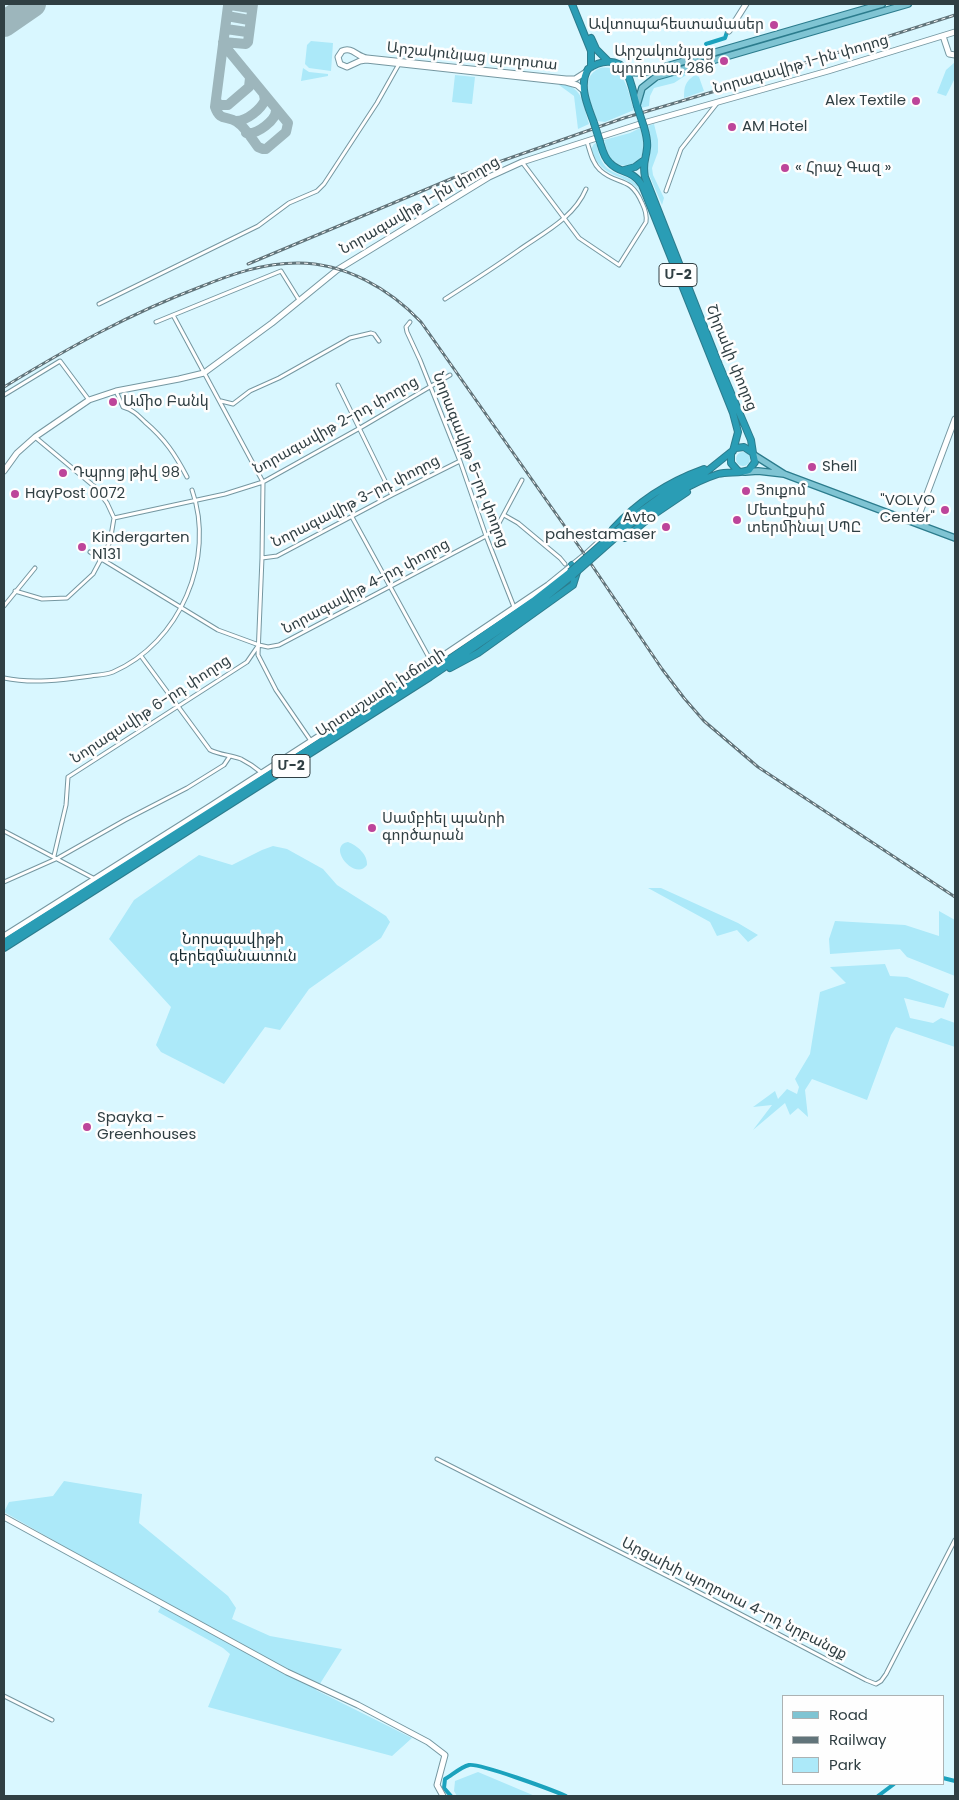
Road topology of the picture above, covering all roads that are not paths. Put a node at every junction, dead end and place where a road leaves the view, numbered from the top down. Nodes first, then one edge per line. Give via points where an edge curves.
1 (572, 4) edge
2 (577, 4) edge
3 (746, 4) edge
4 (882, 4) edge
5 (908, 4) edge
6 (729, 31) dead end
7 (955, 32) edge
8 (943, 36) junction
9 (356, 54) junction
10 (955, 55) edge
11 (608, 61) junction
12 (399, 63) junction
13 (355, 64) junction
14 (588, 70) junction
15 (626, 72) junction
16 (584, 90) junction
17 (719, 101) junction
18 (638, 107) junction
19 (587, 142) junction
20 (643, 161) junction
21 (522, 162) junction
22 (624, 170) junction
23 (586, 190) dead end
24 (666, 191) dead end
25 (564, 219) junction
26 (445, 298) dead end
27 (299, 300) junction
28 (99, 304) dead end
29 (173, 315) junction
30 (156, 322) dead end
31 (410, 322) dead end
32 (378, 341) dead end
33 (204, 373) junction
34 (450, 375) dead end
35 (338, 385) dead end
36 (430, 387) junction
37 (116, 391) junction
38 (4, 395) edge
39 (89, 400) junction
40 (220, 401) junction
41 (955, 419) edge
42 (360, 428) junction
43 (35, 437) junction
44 (732, 452) junction
45 (754, 454) junction
46 (460, 461) junction
47 (719, 463) junction
48 (4, 471) edge
49 (742, 471) junction
50 (784, 474) junction
51 (713, 476) junction
52 (188, 477) dead end
53 (522, 480) dead end
54 (263, 482) junction
55 (192, 490) dead end
56 (392, 495) junction
57 (196, 501) junction
58 (504, 514) junction
59 (352, 517) junction
60 (114, 518) junction
61 (631, 521) junction
62 (916, 523) junction
63 (613, 529) junction
64 (486, 536) junction
65 (955, 538) edge
66 (90, 552) dead end
67 (262, 558) junction
68 (101, 560) junction
69 (565, 564) dead end
70 (572, 565) junction
71 (35, 568) dead end
72 (572, 574) junction
73 (390, 586) junction
74 (15, 591) junction
75 (4, 606) edge
76 (181, 608) junction
77 (514, 608) junction
78 (258, 646) junction
79 (141, 656) junction
80 (432, 663) junction
81 (430, 677) junction
82 (4, 678) edge
83 (178, 706) junction
84 (311, 741) junction
85 (230, 756) junction
86 (262, 773) junction
87 (4, 831) edge
88 (56, 857) junction
89 (95, 879) junction
90 (4, 882) edge
91 (4, 936) edge
92 (4, 942) edge
93 (4, 948) edge
94 (436, 1459) dead end
95 (4, 1517) edge
96 (955, 1540) edge
97 (4, 1696) edge
98 (52, 1720) dead end
99 (443, 1796) edge

1 - 14 highway, Շիրակի փողոց via 591,51
2 - 11 highway via 593,44
3 - 6 street
4 - 15 main road via 643,72
5 - 18 main road via 656,77 642,88
7 - 8 street, Նորագավիթ 1-ին փողոց
8 - 10 street via 949,54
8 - 17 street, Նորագավիթ 1-ին փողոց
9 - 12 street, Արշակունյաց պողոտա
9 - 13 street
9 - 13 street via 346,49 338,57 344,67
11 - 14 highway
11 - 15 highway via 615,62
12 - 13 street, Արշակունյաց պողոտա via 366,60
12 - 14 street, Արշակունյաց պողոտա via 571,79
12 - 16 street, Արշակունյաց պողոտա via 566,82
12 - 28 street via 377,102 317,191 289,203 258,226
14 - 16 highway, Շիրակի փողոց / Մ-2
15 - 18 highway, Շիրակի փողոց / Մ-2
16 - 22 highway, Շիրակի փողոց / Մ-2, bridge via 606,158 610,164
17 - 19 street, Նորագավիթ 1-ին փողոց
17 - 24 street via 681,150
18 - 20 highway, Շիրակի փողոց / Մ-2, bridge via 648,139
19 - 21 street, Նորագավիթ 1-ին փողոց
19 - 25 street via 593,159 605,174 634,188 646,214 646,222 619,265 579,238
20 - 22 highway
20 - 45 highway, Շիրակի փողոց / Մ-2 via 660,217
21 - 25 street
21 - 27 street, Նորագավիթ 1-ին փողոց via 489,177 337,270
22 - 44 highway, Շիրակի փողոց / Մ-2 via 642,185 733,413 738,432
23 - 25 street
25 - 26 street
27 - 29 street via 281,271
27 - 33 street, Նորագավիթ 1-ին փողոց
29 - 30 street
29 - 33 street
31 - 36 street, Նորագավիթ 5-րդ փողոց via 406,332
32 - 40 street via 374,334 368,332 350,338 250,391 234,404
33 - 37 street, Նորագավիթ 1-ին փողոց
33 - 40 street
34 - 36 street, Նորագավիթ 2-րդ փողոց
35 - 42 street
36 - 42 street, Նորագավիթ 2-րդ փողոց
36 - 46 street, Նորագավիթ 5-րդ փողոց
37 - 39 street, Նորագավիթ 1-ին փողոց
37 - 52 street via 123,407 131,409 170,447
38 - 39 street via 60,361
39 - 43 street, Նորագավիթ 1-ին փողոց
40 - 54 street
41 - 62 street
42 - 54 street, Նորագավիթ 2-րդ փողոց
42 - 56 street
43 - 48 street, Նորագավիթ 1-ին փողոց via 17,453
43 - 60 street via 95,487
44 - 45 highway, Արտաշատի խճուղի / Մ-2 via 744,447
44 - 47 highway, Արտաշատի խճուղի / Մ-2
44 - 49 highway via 731,465
45 - 49 highway via 753,466
45 - 50 main road, Արտաշատի խճուղի / Մ-2
46 - 56 street, Նորագավիթ 3-րդ փողոց
46 - 64 street, Նորագավիթ 5-րդ փողոց
47 - 61 highway, Արտաշատի խճուղի / Մ-2 via 666,493
47 - 63 highway via 656,491 634,507
49 - 50 main road, Արտաշատի խճուղի / Մ-2
49 - 51 highway, Արտաշատի խճուղի / Մ-2
50 - 62 main road, Արտաշատի խճուղի / Մ-2
51 - 61 highway, Արտաշատի խճուղի / Մ-2 via 671,496
51 - 63 highway via 661,509 625,538
53 - 58 street, Նորագավիթ 4-րդ փողոց
54 - 57 street, Նորագավիթ 2-րդ փողոց
54 - 67 street
55 - 57 street
56 - 59 street, Նորագավիթ 3-րդ փողոց
57 - 60 street, Նորագավիթ 2-րդ փողոց
57 - 76 street via 199,548 196,572
58 - 64 street, Նորագավիթ 4-րդ փողոց
58 - 69 street
59 - 67 street, Նորագավիթ 3-րդ փողոց via 277,556
59 - 73 street
60 - 68 street via 110,542
61 - 72 highway, Արտաշատի խճուղի / Մ-2, bridge
62 - 65 main road, Արտաշատի խճուղի / Մ-2
63 - 70 street, Արտաշատի խճուղի
64 - 73 street, Նորագավիթ 4-րդ փողոց
64 - 77 street, Նորագավիթ 5-րդ փողոց
66 - 68 street, Նորագավիթ 4-րդ փողոց
67 - 78 street
68 - 74 street via 93,574 67,598 42,599
68 - 76 street, Նորագավիթ 4-րդ փողոց
70 - 77 street, Արտաշատի խճուղի
70 - 81 highway via 577,572 573,585 478,653
71 - 74 street
72 - 81 highway, Արտաշատի խճուղի / Մ-2 via 535,606
72 - 92 highway, Արտաշատի խճուղի / Մ-2 via 428,672
73 - 78 street, Նորագավիթ 4-րդ փողոց via 279,645
73 - 80 street
74 - 75 street
76 - 78 street, Նորագավիթ 4-րդ փողոց via 218,630
76 - 79 street via 168,628
77 - 80 street, Արտաշատի խճուղի
78 - 83 street, Նորագավիթ 6-րդ փողոց via 247,662
78 - 84 street via 258,655 276,690
79 - 82 street via 111,673 51,680
79 - 83 street
80 - 84 street, Արտաշատի խճուղի
81 - 93 highway, Արտաշատի խճուղի / Մ-2
83 - 85 street via 210,750
83 - 88 street, Նորագավիթ 6-րդ փողոց via 68,776
84 - 86 street, Արտաշատի խճուղի
85 - 86 street via 251,764
85 - 88 street via 214,772
86 - 89 street, Արտաշատի խճուղի
87 - 88 street
88 - 89 street
88 - 90 street
89 - 91 street, Արտաշատի խճուղի
94 - 96 street, Արցախի պողոտա 4-րդ նրբանցք via 876,1684 886,1674
95 - 99 street via 279,1668 428,1742 445,1755 438,1785
97 - 98 street

